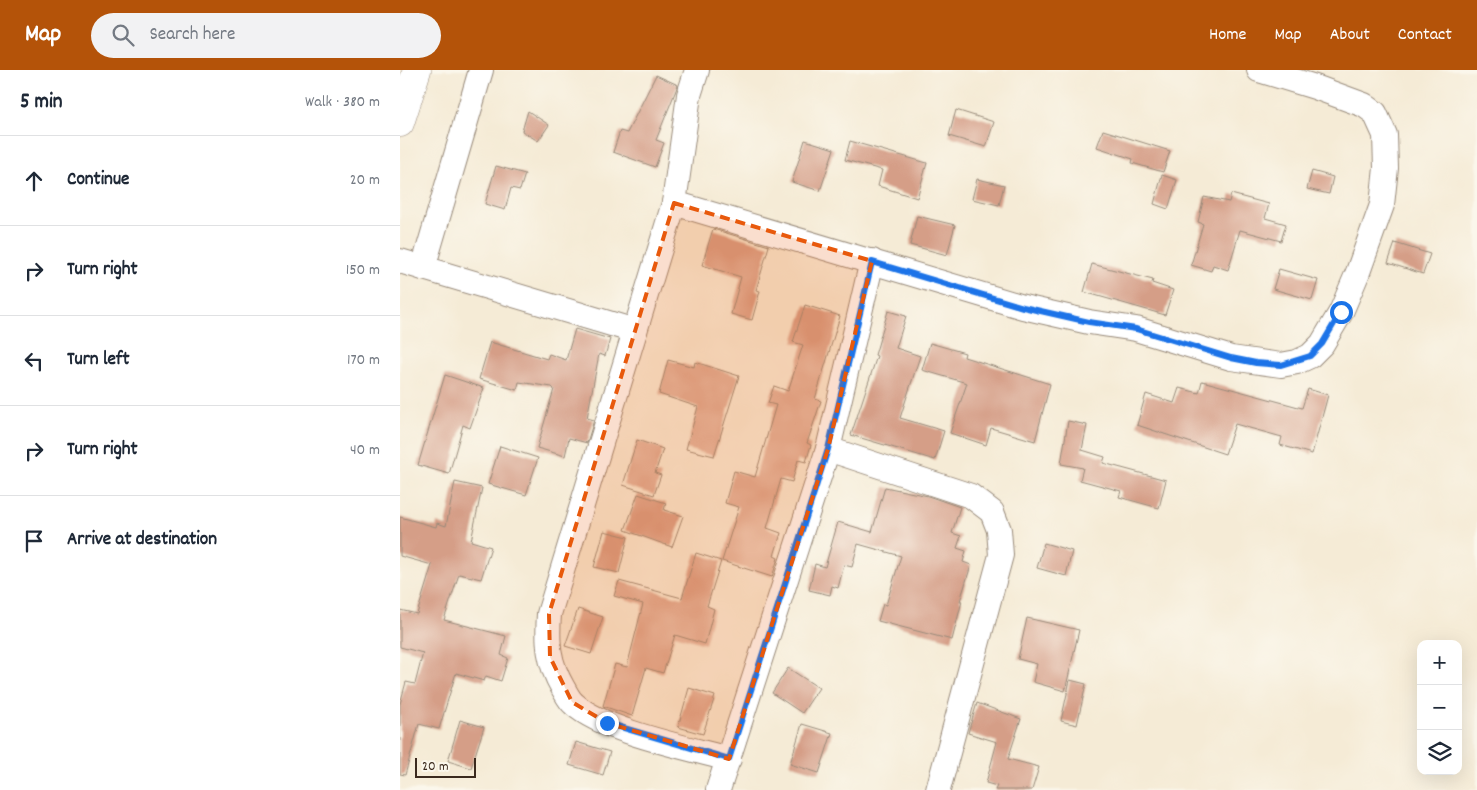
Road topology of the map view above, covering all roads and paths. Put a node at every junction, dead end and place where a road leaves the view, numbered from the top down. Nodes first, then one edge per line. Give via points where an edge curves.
1 (417, 70) edge
2 (481, 70) edge
3 (697, 70) edge
4 (1258, 70) edge
5 (400, 123) edge
6 (674, 203) junction
7 (400, 261) edge
8 (872, 262) junction
9 (423, 268) junction
10 (635, 331) junction
11 (828, 449) junction
12 (729, 759) junction
13 (718, 790) edge
14 (938, 790) edge

1 - 5 highway
2 - 9 street
3 - 6 street via 689,95
4 - 8 street via 1364,105 1376,113 1385,135 1386,168 1377,220 1341,312 1322,344 1310,356 1281,365 1231,358 1136,329 1023,307
6 - 8 street
6 - 10 street
7 - 9 street
8 - 11 street
9 - 10 street
10 - 12 street via 549,614 547,641 550,657 572,702 588,716
11 - 12 street
11 - 14 street via 971,496 992,512 999,530 1001,555
12 - 13 street

